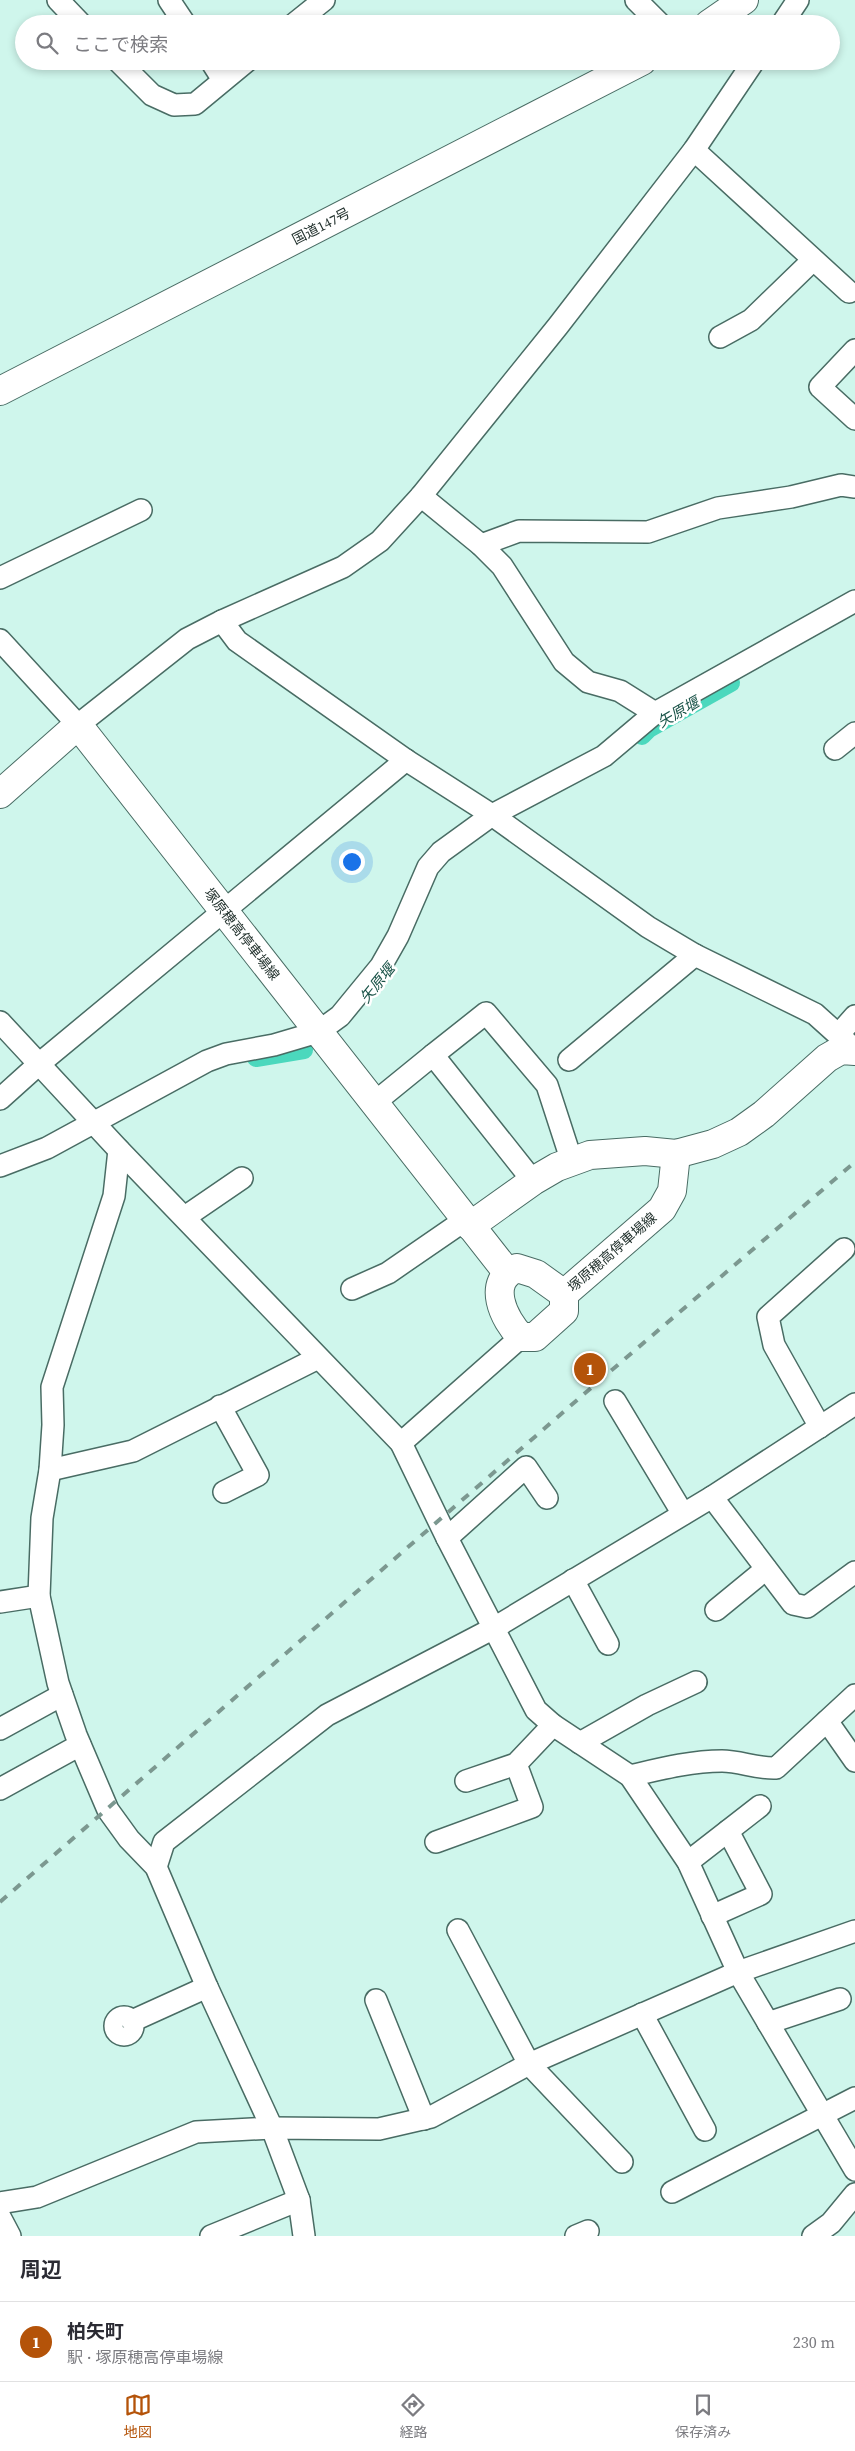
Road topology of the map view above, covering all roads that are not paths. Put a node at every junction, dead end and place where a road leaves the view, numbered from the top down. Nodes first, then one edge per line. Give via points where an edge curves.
1 (58, 0) edge
2 (169, 0) edge
3 (324, 0) edge
4 (636, 0) edge
5 (744, 0) edge
6 (778, 0) edge
7 (798, 0) edge
8 (72, 15) edge
9 (179, 15) edge
10 (305, 15) edge
11 (651, 15) edge
12 (722, 15) edge
13 (778, 15) edge
14 (788, 15) edge
15 (127, 70) edge
16 (217, 70) edge
17 (236, 70) edge
18 (625, 70) edge
19 (748, 70) edge
20 (223, 80) junction
21 (694, 150) junction
22 (813, 260) junction
23 (849, 292) dead end
24 (720, 337) dead end
25 (855, 350) edge
26 (0, 392) edge
27 (855, 419) edge
28 (855, 487) edge
29 (421, 496) junction
30 (141, 510) dead end
31 (481, 545) junction
32 (0, 578) edge
33 (855, 602) edge
34 (222, 621) junction
35 (0, 640) edge
36 (655, 713) junction
37 (78, 725) junction
38 (855, 733) edge
39 (835, 749) dead end
40 (406, 760) junction
41 (0, 794) edge
42 (492, 815) junction
43 (225, 912) junction
44 (695, 954) junction
45 (855, 1016) edge
46 (0, 1022) edge
47 (318, 1032) junction
48 (850, 1045) edge
49 (433, 1055) junction
50 (568, 1060) dead end
51 (39, 1064) junction
52 (0, 1099) edge
53 (374, 1103) junction
54 (95, 1122) junction
55 (119, 1150) junction
56 (676, 1154) junction
57 (572, 1162) junction
58 (0, 1166) edge
59 (242, 1178) dead end
60 (533, 1180) junction
61 (185, 1217) junction
62 (468, 1223) junction
63 (844, 1250) dead end
64 (507, 1272) junction
65 (352, 1289) dead end
66 (564, 1294) junction
67 (521, 1337) junction
68 (318, 1358) junction
69 (615, 1401) dead end
70 (855, 1404) edge
71 (220, 1406) junction
72 (820, 1427) junction
73 (401, 1443) junction
74 (50, 1470) junction
75 (224, 1492) dead end
76 (712, 1497) junction
77 (546, 1498) dead end
78 (683, 1514) junction
79 (447, 1538) junction
80 (766, 1569) junction
81 (855, 1572) edge
82 (573, 1580) junction
83 (39, 1596) junction
84 (0, 1602) edge
85 (716, 1610) dead end
86 (494, 1628) junction
87 (608, 1644) dead end
88 (696, 1682) dead end
89 (62, 1695) junction
90 (855, 1695) edge
91 (827, 1721) junction
92 (553, 1725) junction
93 (0, 1729) edge
94 (580, 1743) junction
95 (80, 1745) junction
96 (855, 1761) edge
97 (516, 1764) junction
98 (630, 1776) junction
99 (466, 1781) dead end
100 (0, 1789) edge
101 (760, 1806) dead end
102 (728, 1831) junction
103 (436, 1842) dead end
104 (688, 1862) junction
105 (156, 1867) junction
106 (712, 1916) junction
107 (458, 1930) dead end
108 (855, 1931) edge
109 (738, 1972) junction
110 (207, 1987) junction
111 (840, 1999) dead end
112 (376, 2000) dead end
113 (642, 2014) junction
114 (132, 2022) dead end
115 (768, 2023) junction
116 (528, 2064) junction
117 (855, 2098) edge
118 (824, 2116) junction
119 (424, 2119) junction
120 (272, 2128) junction
121 (705, 2130) dead end
122 (622, 2162) dead end
123 (855, 2170) edge
124 (672, 2192) dead end
125 (855, 2194) edge
126 (299, 2200) junction
127 (0, 2202) edge
128 (0, 2217) edge
129 (10, 2236) edge
130 (211, 2236) edge
131 (304, 2236) edge
132 (813, 2236) edge

1 - 8 street
2 - 9 street
3 - 10 street
4 - 11 street
5 - 12 main road
6 - 13 street
7 - 14 street
15 - 20 street via 152,95 174,105 195,104
16 - 20 street
17 - 20 street
18 - 26 main road, 国道147号
19 - 21 street
21 - 22 street
21 - 29 street via 564,319
22 - 23 street
22 - 24 street via 752,320
25 - 27 street via 820,387
28 - 31 street via 841,485 791,497 718,508 648,532 519,531
29 - 31 street
29 - 34 street via 380,541 343,567
30 - 32 street
31 - 36 street via 502,566 564,662 588,682 620,691
33 - 36 street
34 - 37 street via 187,639
34 - 40 street via 237,640
35 - 37 street
36 - 42 street via 604,756
37 - 41 main road
37 - 43 main road, 塚原穂高停車場線
38 - 39 street
40 - 42 street
40 - 43 street
42 - 44 street via 648,927
42 - 47 street via 441,852 428,867 381,966 340,1016
43 - 47 main road, 塚原穂高停車場線
43 - 51 street
44 - 48 street via 815,1014
44 - 50 street
45 - 48 street
46 - 51 street
47 - 53 main road, 塚原穂高停車場線
47 - 54 street via 296,1040 226,1054
48 - 56 main road via 827,1058 764,1114 738,1132 713,1144
49 - 53 street
49 - 57 street via 486,1013 547,1085
49 - 60 street
51 - 52 street
51 - 54 street
53 - 62 main road, 塚原穂高停車場線
54 - 55 street
54 - 58 street via 47,1148
55 - 61 street
55 - 74 street via 114,1196 52,1387
56 - 57 main road via 590,1154
56 - 66 main road, 塚原穂高停車場線 via 672,1191 662,1209
57 - 60 main road
59 - 61 street
60 - 62 main road
61 - 68 street
62 - 64 main road, 塚原穂高停車場線
62 - 65 street via 388,1273
63 - 72 street via 768,1317 774,1345
64 - 66 main road, 塚原穂高停車場線 via 517,1268 536,1274
64 - 67 main road via 500,1284 502,1304 508,1324
66 - 67 main road, 塚原穂高停車場線 via 564,1311 535,1337
67 - 73 street
68 - 71 street
68 - 73 street
69 - 78 street
70 - 72 street
71 - 74 street via 133,1451
71 - 75 street via 258,1475
72 - 76 street
73 - 79 street
74 - 83 street via 42,1518
76 - 78 street
76 - 80 street
77 - 79 street via 526,1467
78 - 82 street
79 - 86 street
80 - 81 street via 793,1604 807,1607
80 - 85 street
82 - 86 street
82 - 87 street
83 - 84 street
83 - 89 street
86 - 92 street via 536,1710
86 - 105 street via 327,1715 164,1842
88 - 94 street
89 - 93 street
89 - 95 street
90 - 91 street
91 - 96 street
91 - 98 street via 776,1768 760,1769 724,1761 679,1765
92 - 94 street
92 - 97 street
94 - 98 street
95 - 100 street
95 - 105 street via 108,1810
97 - 99 street
97 - 103 street via 532,1807
98 - 104 street
101 - 102 street
102 - 104 street
102 - 106 street via 761,1894
104 - 106 street
105 - 110 street
106 - 109 street
107 - 116 street
108 - 109 street
109 - 113 street
109 - 115 street
110 - 114 street
110 - 120 street
111 - 115 street
112 - 119 street
113 - 116 street
113 - 121 street
115 - 118 street
116 - 119 street
116 - 122 street
117 - 118 street
118 - 123 street
118 - 124 street
119 - 120 street via 379,2129
120 - 126 street
120 - 127 street via 196,2132 37,2197
125 - 132 street via 831,2223
126 - 130 street
126 - 131 street
128 - 129 street

